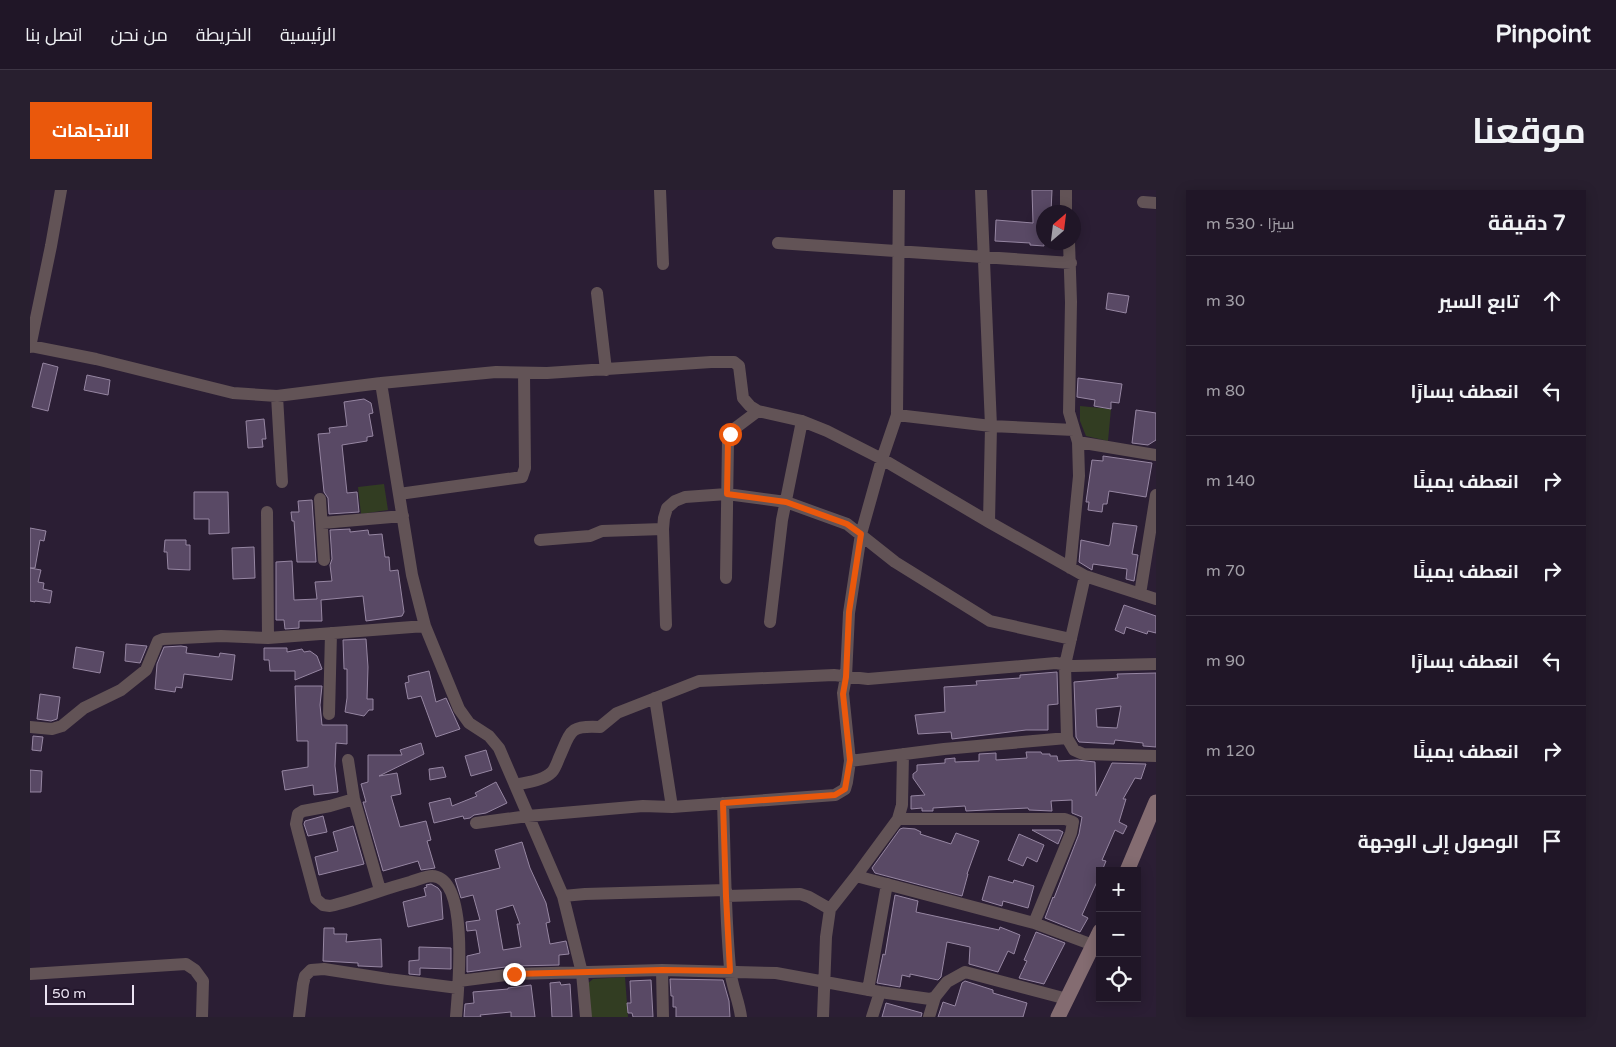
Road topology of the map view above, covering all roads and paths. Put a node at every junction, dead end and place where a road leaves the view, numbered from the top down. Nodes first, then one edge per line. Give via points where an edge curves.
1 (61, 190) edge
2 (660, 190) edge
3 (899, 190) edge
4 (981, 190) edge
5 (1066, 190) edge
6 (1066, 205) edge
7 (778, 243) dead end
8 (1070, 250) edge
9 (898, 251) junction
10 (984, 256) junction
11 (1071, 263) junction
12 (663, 264) dead end
13 (597, 293) dead end
14 (30, 346) edge
15 (606, 370) junction
16 (524, 373) junction
17 (382, 383) junction
18 (278, 396) junction
19 (758, 411) junction
20 (897, 415) junction
21 (802, 421) junction
22 (992, 426) junction
23 (1074, 430) junction
24 (1078, 442) junction
25 (1156, 455) edge
26 (882, 459) junction
27 (282, 482) dead end
28 (399, 494) junction
29 (727, 494) junction
30 (1156, 494) edge
31 (320, 499) dead end
32 (786, 502) junction
33 (267, 512) dead end
34 (403, 516) junction
35 (989, 522) junction
36 (322, 523) junction
37 (662, 529) junction
38 (861, 534) junction
39 (540, 540) dead end
40 (324, 560) dead end
41 (1070, 568) junction
42 (1085, 576) junction
43 (726, 578) dead end
44 (1140, 594) junction
45 (1156, 599) edge
46 (770, 622) dead end
47 (666, 625) dead end
48 (425, 626) junction
49 (331, 633) junction
50 (268, 638) junction
51 (1071, 639) junction
52 (1156, 664) edge
53 (1065, 665) junction
54 (846, 677) junction
55 (655, 698) junction
56 (329, 714) dead end
57 (30, 727) edge
58 (1067, 738) junction
59 (903, 754) junction
60 (1156, 756) edge
61 (348, 760) dead end
62 (850, 760) junction
63 (515, 785) junction
64 (354, 799) junction
65 (1156, 802) edge
66 (723, 803) junction
67 (672, 807) junction
68 (528, 816) junction
69 (898, 819) junction
70 (476, 823) dead end
71 (1151, 827) edge
72 (1129, 867) edge
73 (856, 876) junction
74 (887, 884) junction
75 (380, 890) junction
76 (726, 893) junction
77 (563, 896) junction
78 (830, 909) junction
79 (1034, 923) junction
80 (1096, 938) edge
81 (662, 970) junction
82 (730, 971) junction
83 (582, 973) junction
84 (30, 974) edge
85 (825, 981) junction
86 (459, 985) junction
87 (874, 991) junction
88 (935, 997) junction
89 (1067, 999) junction
90 (202, 1017) edge
91 (299, 1017) edge
92 (456, 1017) edge
93 (586, 1017) edge
94 (663, 1017) edge
95 (740, 1017) edge
96 (823, 1017) edge
97 (872, 1017) edge
98 (929, 1017) edge
99 (1058, 1017) edge

1 - 14 street
2 - 12 street
3 - 9 street
4 - 10 street
5 - 6 street
7 - 9 street
8 - 11 street
9 - 10 street
9 - 20 street
10 - 11 street
10 - 22 street
11 - 23 street via 1069,412
13 - 15 street
14 - 18 street via 96,359 233,394
15 - 16 street
15 - 19 street via 734,362 739,366 743,398
16 - 17 street via 496,372
16 - 28 street via 525,468 522,478
17 - 18 street
17 - 28 street
18 - 27 street
19 - 21 street
19 - 29 street via 730,434
20 - 22 street
20 - 26 street
21 - 26 street
21 - 32 street
22 - 23 street
22 - 35 street
23 - 24 street
24 - 25 street
24 - 41 street via 1079,476
26 - 35 street
26 - 38 street
28 - 34 street
29 - 32 street
29 - 37 street via 685,497 675,501 668,508
29 - 43 street
30 - 44 street
31 - 36 street
32 - 38 street via 847,524
32 - 46 street
33 - 50 street
34 - 36 street
34 - 48 street via 412,574
35 - 41 street
36 - 40 street
37 - 39 street via 602,531 590,536
37 - 47 street
38 - 51 street via 895,562 990,621
38 - 54 street via 849,612
41 - 42 street
42 - 44 street
42 - 51 street
44 - 45 street
48 - 49 street
48 - 63 street via 459,709 469,723 489,736 499,748
49 - 50 street
49 - 56 street
50 - 57 street via 163,639 158,641 146,670 121,690 84,708 62,726 52,729
51 - 53 street
52 - 53 street
53 - 54 street via 1056,663 868,679
53 - 58 street
54 - 55 street via 834,674 699,680
54 - 62 street via 843,694
55 - 63 street via 617,713 600,727 576,728 554,771 545,777
55 - 67 street
58 - 59 street
58 - 60 street via 1074,750 1084,754
59 - 62 street
59 - 69 street via 902,805
61 - 64 street
62 - 66 street via 845,789 835,795
63 - 68 street
64 - 75 street
64 - 75 street via 298,814 296,824 311,883 316,900 330,906
65 - 71 street
66 - 67 street
66 - 76 street
67 - 68 street via 643,806
68 - 70 street
68 - 77 street
69 - 73 street
69 - 79 street via 1065,819 1073,822
71 - 72 street
73 - 74 street
73 - 78 street
74 - 79 street
74 - 87 street
75 - 86 street via 432,876 443,879 449,886 460,940
76 - 77 street
76 - 78 street via 800,894
76 - 82 street
77 - 83 street
78 - 85 street
79 - 80 street
80 - 89 street
81 - 82 street
81 - 83 street
81 - 94 street
82 - 85 street via 776,973
82 - 95 street
83 - 86 street via 514,974
83 - 93 street
84 - 90 street via 186,964 203,981
85 - 87 street
85 - 96 street
86 - 91 street via 388,979 324,968 311,970 305,976
86 - 92 street
87 - 88 street
87 - 97 street
88 - 89 street via 947,982 965,972
88 - 98 street
89 - 99 street

